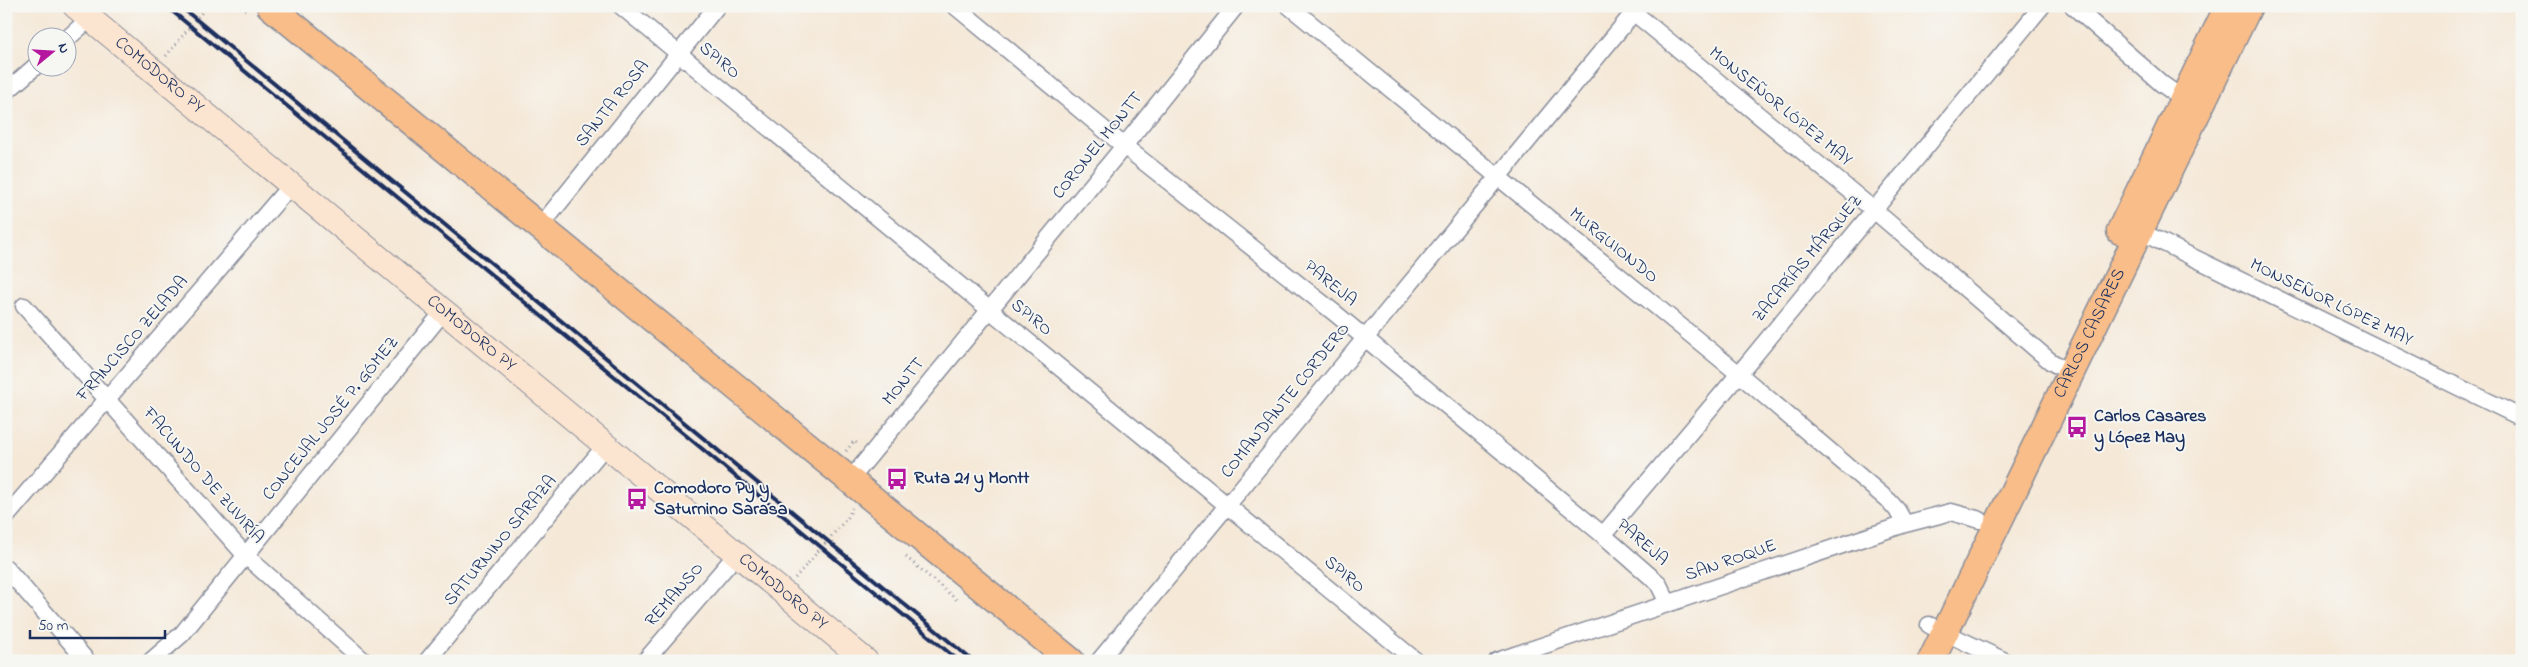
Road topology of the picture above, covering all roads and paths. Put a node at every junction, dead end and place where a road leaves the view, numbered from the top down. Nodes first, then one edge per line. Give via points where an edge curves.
1 (207, 6) edge
2 (270, 6) edge
3 (621, 6) edge
4 (717, 6) edge
5 (955, 6) edge
6 (1236, 6) edge
7 (1289, 6) edge
8 (2042, 6) edge
9 (2073, 6) edge
10 (2228, 6) edge
11 (2250, 6) edge
12 (1633, 8) edge
13 (82, 12) edge
14 (73, 28) edge
15 (679, 54) junction
16 (153, 72) junction
17 (28, 73) edge
18 (6, 92) edge
19 (2183, 99) junction
20 (1124, 146) junction
21 (1497, 178) junction
22 (290, 186) junction
23 (1875, 211) junction
24 (540, 227) junction
25 (2132, 227) junction
26 (24, 306) dead end
27 (990, 310) junction
28 (442, 312) junction
29 (1364, 338) junction
30 (2063, 369) junction
31 (1739, 374) junction
32 (108, 399) junction
33 (2522, 418) edge
34 (605, 446) junction
35 (871, 455) junction
36 (849, 479) junction
37 (1227, 504) junction
38 (6, 517) edge
39 (1980, 520) junction
40 (1904, 524) junction
41 (1603, 535) junction
42 (736, 555) junction
43 (246, 556) junction
44 (6, 568) edge
45 (782, 592) junction
46 (1668, 603) junction
47 (1937, 629) junction
48 (88, 661) edge
49 (151, 661) edge
50 (364, 661) edge
51 (427, 661) edge
52 (645, 661) edge
53 (866, 661) edge
54 (1071, 661) edge
55 (1099, 661) edge
56 (1416, 661) edge
57 (1497, 661) edge
58 (1912, 661) edge
59 (1931, 661) edge
60 (2005, 661) edge

1 - 16 path
2 - 24 main road
3 - 15 street, SPIRO
4 - 15 street, SANTA ROSA
5 - 20 street, PAREJA
6 - 20 street, CORONEL MONTT
7 - 21 street, MURGUIONDO
8 - 23 street, ZACARÍAS MÁRQUEZ
9 - 19 street
10 - 19 main road, CARLOS CASARES
11 - 25 main road, CARLOS CASARES
12 - 21 street, COMANDANTE CORDERO
12 - 23 street, MONSEÑOR LÓPEZ MAY
13 - 14 street
13 - 16 main road, COMODORO PY
15 - 24 street, SANTA ROSA
15 - 27 street, SPIRO
16 - 22 main road, COMODORO PY
17 - 18 street
19 - 25 main road, CARLOS CASARES
20 - 27 street, CORONEL MONTT
20 - 29 street, PAREJA
21 - 29 street, COMANDANTE CORDERO
21 - 31 street, MURGUIONDO
22 - 28 main road, COMODORO PY
22 - 32 street, FRANCISCO ZELADA
23 - 30 street, MONSEÑOR LÓPEZ MAY
23 - 31 street, ZACARÍAS MÁRQUEZ
24 - 36 main road
25 - 30 main road, CARLOS CASARES
25 - 33 street, MONSEÑOR LÓPEZ MAY
26 - 32 street, FACUNDO DE ZUVIRÍA
27 - 35 street, MONTT
27 - 37 street, SPIRO
28 - 34 main road, COMODORO PY
28 - 43 street, CONCEJAL JOSÉ P. GÓMEZ
29 - 37 street, COMANDANTE CORDERO
29 - 41 street, PAREJA
30 - 39 main road, CARLOS CASARES
30 - 47 main road, CARLOS CASARES
31 - 40 street, MURGUIONDO via 1889,501
31 - 41 street, ZACARÍAS MÁRQUEZ
32 - 38 street, FRANCISCO ZELADA
32 - 43 street, FACUNDO DE ZUVIRÍA
34 - 42 main road, COMODORO PY
34 - 51 street, SATURNINO SARAZA
35 - 36 street, MONTT
35 - 36 path via 854,441
36 - 45 path via 848,517
36 - 54 main road
37 - 55 street, COMANDANTE CORDERO
37 - 56 street, SPIRO
39 - 40 street, SAN ROQUE via 1951,512
39 - 47 main road, CARLOS CASARES
40 - 46 street, SAN ROQUE
41 - 46 street, PAREJA via 1658,583
42 - 45 main road, COMODORO PY
42 - 52 street, REMANSO
43 - 49 street, CONCEJAL JOSÉ P. GÓMEZ via 182,634
43 - 50 street, FACUNDO DE ZUVIRÍA
44 - 48 street
45 - 53 main road, COMODORO PY
46 - 57 street, SAN ROQUE
47 - 58 main road, CARLOS CASARES
47 - 59 main road, CARLOS CASARES
47 - 60 street

